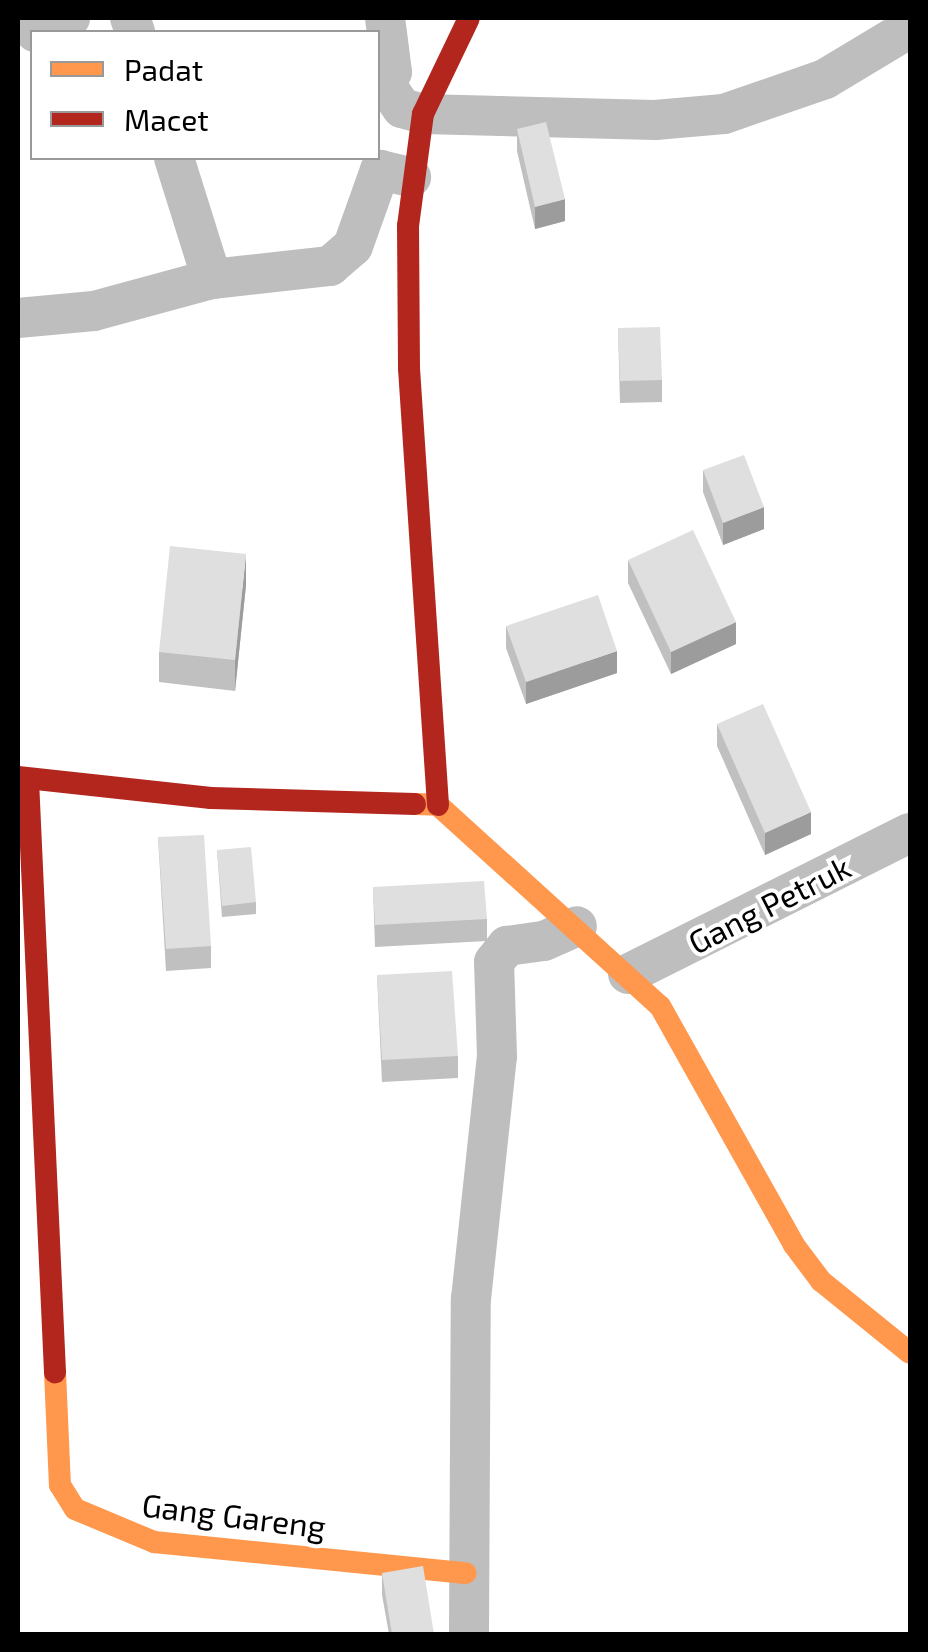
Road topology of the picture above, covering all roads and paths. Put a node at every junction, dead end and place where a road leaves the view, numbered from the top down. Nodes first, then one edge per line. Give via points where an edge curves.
1 (70, 18) edge
2 (384, 18) edge
3 (469, 18) edge
4 (910, 28) edge
5 (41, 30) edge
6 (380, 84) edge
7 (424, 114) junction
8 (175, 160) edge
9 (389, 168) edge
10 (212, 279) junction
11 (18, 318) edge
12 (23, 778) edge
13 (438, 805) junction
14 (910, 834) edge
15 (577, 926) junction
16 (628, 974) junction
17 (910, 1353) edge
18 (465, 1573) junction
19 (469, 1634) edge

1 - 5 street
2 - 6 street via 392,72
3 - 7 street
4 - 7 street via 825,80 724,114 654,120
6 - 7 street via 402,108
7 - 9 street
8 - 10 street
9 - 10 street via 344,258 330,266
9 - 13 street
10 - 11 street via 94,311
12 - 13 street via 211,798
12 - 18 street, Gang Gareng via 60,1484 75,1509 154,1542
13 - 15 street
14 - 16 street, Gang Petruk
15 - 16 street
15 - 18 street via 544,941 507,946 494,962 497,1056 471,1298
16 - 17 street via 660,1006 684,1045 728,1136 794,1245 821,1281
18 - 19 street

